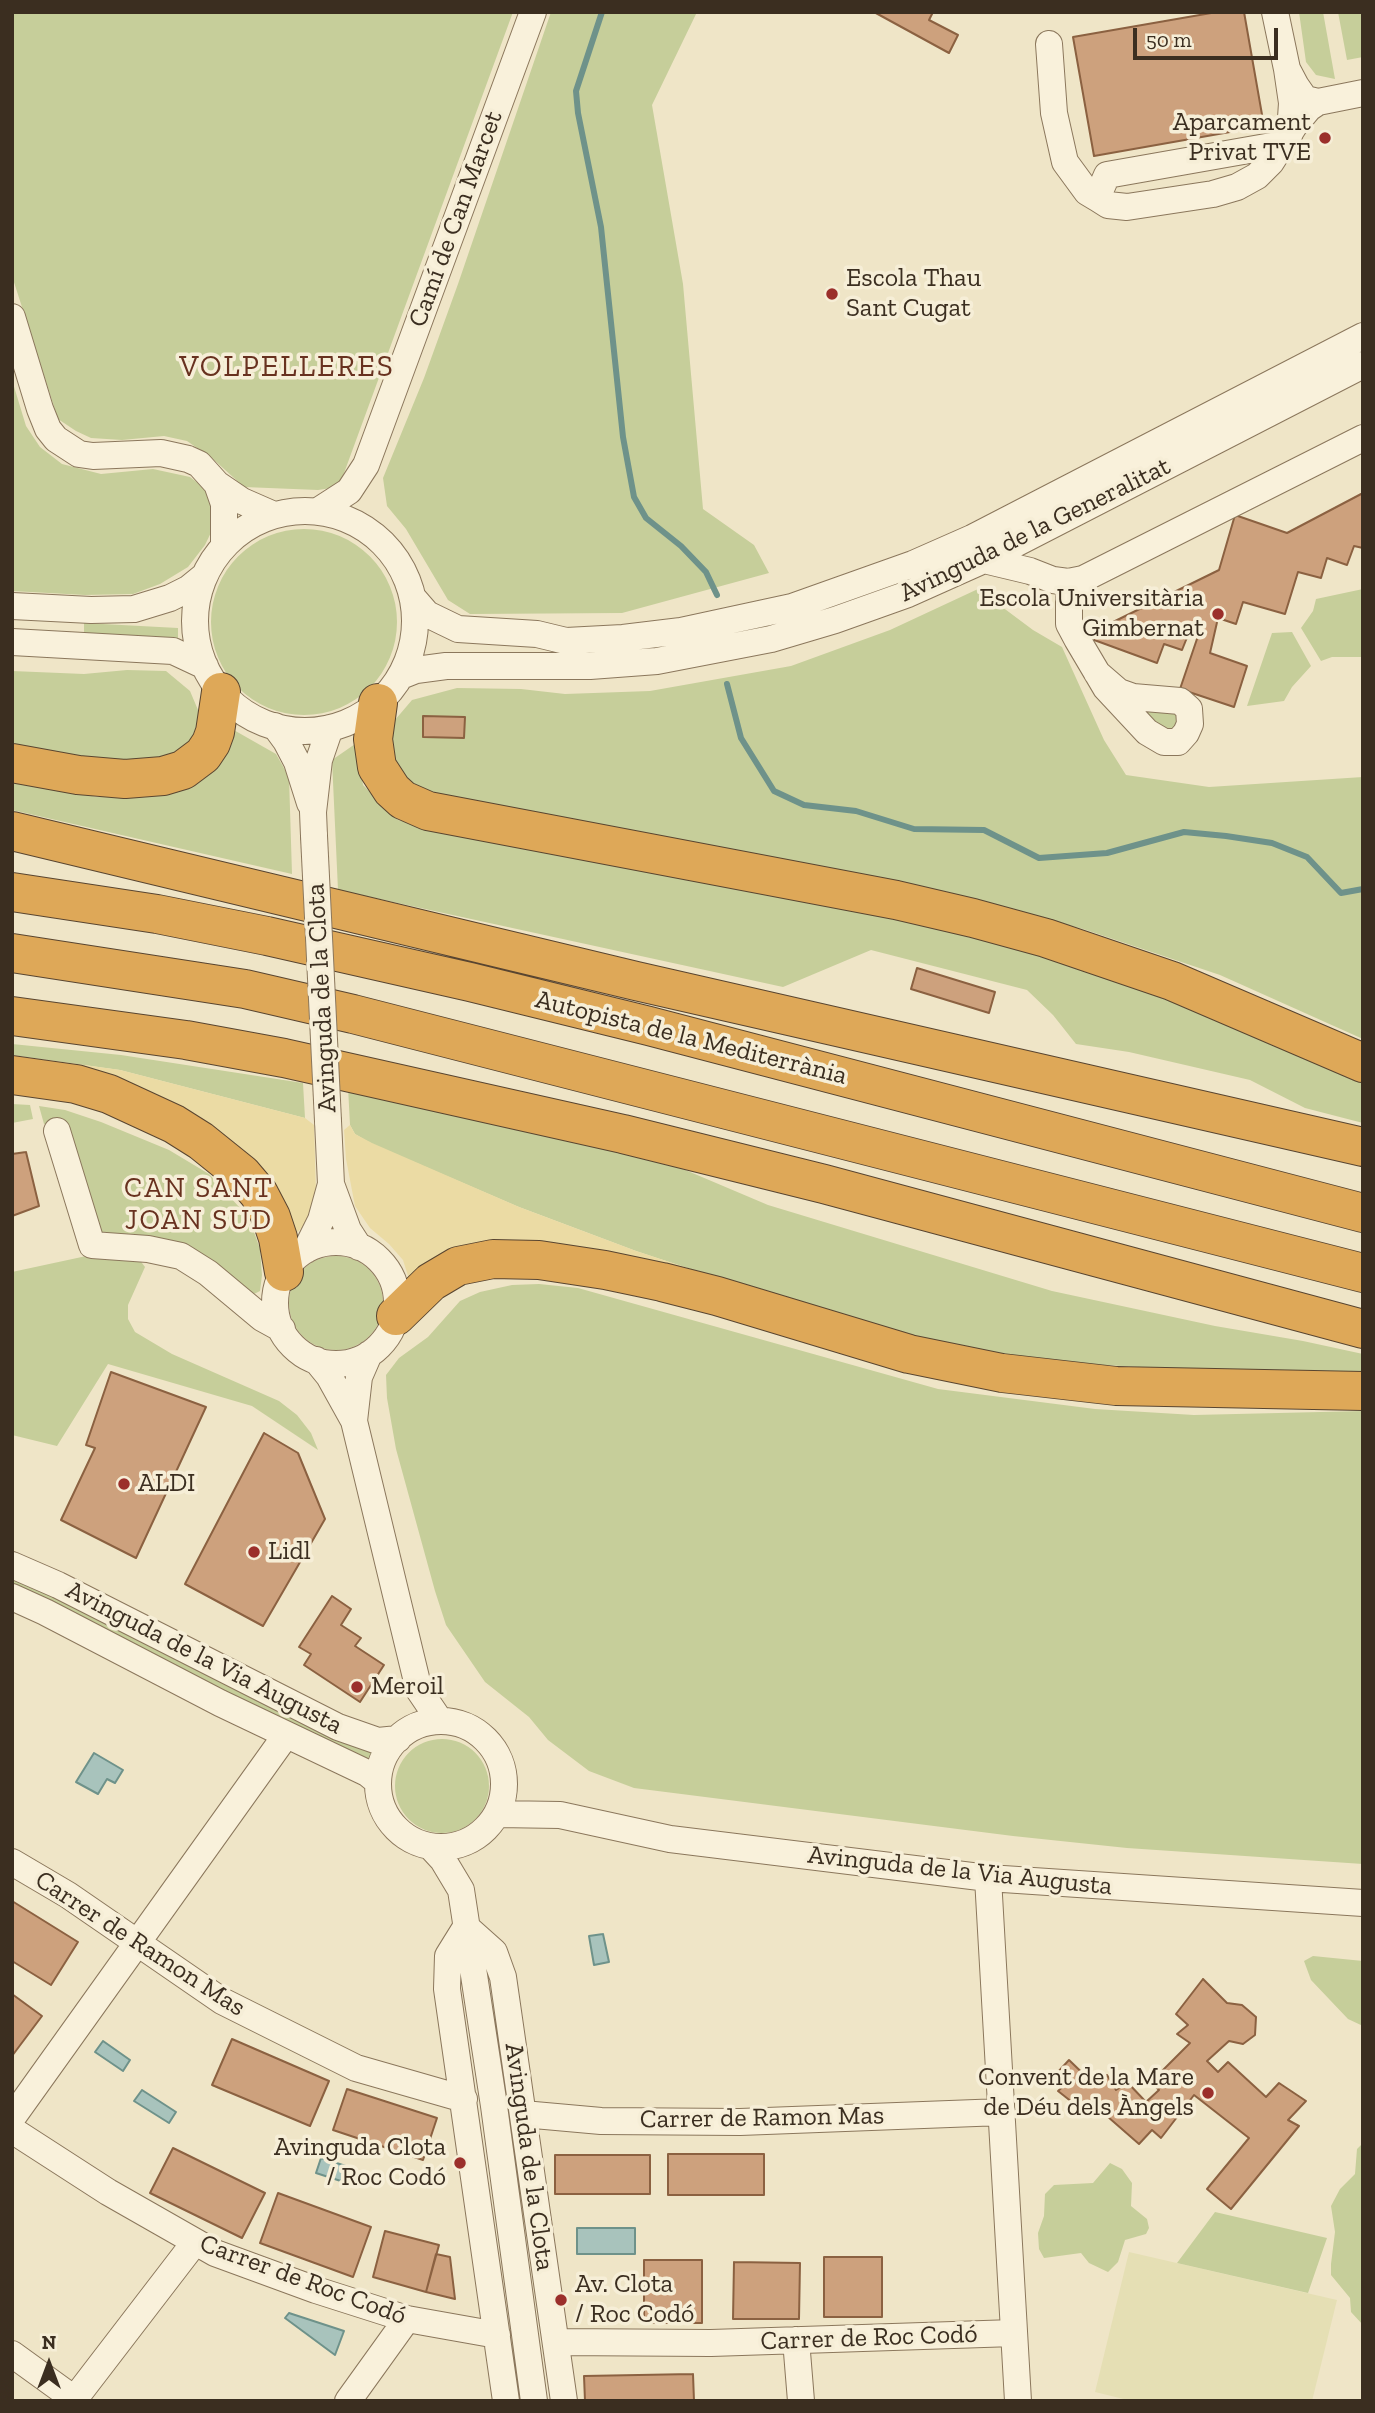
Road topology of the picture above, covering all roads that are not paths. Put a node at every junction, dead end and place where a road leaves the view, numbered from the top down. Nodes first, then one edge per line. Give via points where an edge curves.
1 (533, 12) edge
2 (1275, 12) edge
3 (1049, 44) dead end
4 (1287, 69) junction
5 (1363, 93) edge
6 (1318, 102) junction
7 (1286, 138) junction
8 (1097, 198) junction
9 (12, 317) edge
10 (1363, 336) edge
11 (1363, 365) edge
12 (1363, 438) edge
13 (366, 465) junction
14 (217, 484) junction
15 (318, 511) junction
16 (274, 515) junction
17 (369, 531) junction
18 (224, 546) junction
19 (984, 560) junction
20 (204, 576) junction
21 (1083, 579) junction
22 (414, 600) junction
23 (12, 606) edge
24 (12, 642) edge
25 (1097, 673) dead end
26 (213, 679) junction
27 (389, 690) junction
28 (275, 726) junction
29 (330, 728) junction
30 (12, 755) edge
31 (12, 762) edge
32 (78, 775) junction
33 (314, 824) junction
34 (12, 831) edge
35 (12, 878) edge
36 (12, 892) edge
37 (157, 914) junction
38 (12, 954) edge
39 (12, 992) edge
40 (12, 1016) edge
41 (1363, 1063) edge
42 (12, 1075) edge
43 (12, 1086) edge
44 (144, 1109) junction
45 (57, 1131) dead end
46 (1363, 1147) edge
47 (331, 1184) junction
48 (1363, 1213) edge
49 (1168, 1223) junction
50 (359, 1247) junction
51 (289, 1271) junction
52 (1363, 1273) edge
53 (240, 1300) junction
54 (396, 1317) junction
55 (282, 1329) junction
56 (1363, 1329) edge
57 (369, 1354) junction
58 (316, 1360) junction
59 (1363, 1391) edge
60 (354, 1421) junction
61 (12, 1565) edge
62 (12, 1597) edge
63 (418, 1729) junction
64 (286, 1735) junction
65 (505, 1778) junction
66 (378, 1782) junction
67 (498, 1814) junction
68 (560, 1815) junction
69 (470, 1841) junction
70 (431, 1847) junction
71 (12, 1862) edge
72 (988, 1878) junction
73 (461, 1890) junction
74 (1363, 1903) edge
75 (466, 1927) junction
76 (138, 1942) junction
77 (464, 2099) junction
78 (1002, 2112) junction
79 (523, 2114) junction
80 (12, 2118) edge
81 (12, 2130) edge
82 (195, 2242) junction
83 (407, 2319) junction
84 (1014, 2333) junction
85 (497, 2335) junction
86 (796, 2340) junction
87 (556, 2342) junction
88 (12, 2354) edge
89 (75, 2400) edge
90 (348, 2401) edge
91 (506, 2401) edge
92 (534, 2401) edge
93 (564, 2401) edge
94 (801, 2401) edge
95 (1018, 2401) edge

1 - 13 street, Camí de Can Marcet
2 - 4 street
3 - 8 street via 1054,113 1065,162
4 - 6 street via 1305,99
4 - 7 street via 1292,103
5 - 6 street
6 - 7 street
7 - 8 street via 1107,174
7 - 8 street via 1271,162 1237,187 1127,207 1108,205
9 - 14 street via 40,409 56,439 79,454 93,456 176,455 199,464
10 - 22 street, Avinguda de la Generalitat via 971,538 792,607 681,631 566,641 537,634 458,629 427,614
11 - 19 street, Avinguda de la Generalitat
12 - 21 street
13 - 15 street, Camí de Can Marcet via 349,491
13 - 17 street, Camí de Can Marcet via 362,501
14 - 16 street
14 - 18 street via 224,504
15 - 16 street
15 - 17 street
16 - 18 street via 243,530
17 - 22 street via 398,561
18 - 20 street
19 - 21 street via 1053,580
19 - 27 street, Avinguda de la Generalitat via 835,620 707,653 590,666 446,666 416,670
20 - 23 street via 170,598 134,609
20 - 26 street via 195,625 198,646
21 - 25 street via 1069,597 1067,611 1069,624
22 - 27 street via 415,636 409,660
24 - 26 street via 162,650 185,656
26 - 28 street via 248,715
26 - 32 highway via 215,732 203,755 183,770 143,778
27 - 29 street via 359,717
27 - 41 highway via 373,738 377,767 403,800 428,811 973,918 1172,981
28 - 29 street
28 - 33 street, Avinguda de la Clota via 297,762
29 - 33 street, Avinguda de la Clota via 319,760
30 - 32 highway
31 - 32 highway
33 - 47 street, Avinguda de la Clota, bridge
34 - 46 highway via 753,1008
35 - 37 highway
36 - 37 highway, Autopista de la Mediterrània
37 - 48 highway, Autopista de la Mediterrània via 507,991
38 - 49 highway via 245,989 496,1049
39 - 49 highway via 242,1028 834,1160
40 - 56 highway via 284,1058 623,1134
42 - 44 highway via 75,1084
43 - 44 highway via 74,1092
44 - 51 highway via 201,1141 242,1174 271,1217
45 - 53 street via 92,1245 181,1256
47 - 50 street, Avinguda de la Clota
47 - 51 street, Avinguda de la Clota via 321,1220
49 - 52 highway
50 - 51 street via 332,1242
50 - 54 street via 376,1257 392,1278
51 - 53 street via 268,1301
51 - 55 street via 276,1310
53 - 55 street
54 - 57 street via 384,1340
54 - 59 highway via 431,1282 458,1266 493,1259 539,1260 662,1282 909,1354 1002,1373 1116,1386
55 - 58 street via 300,1351
57 - 58 street via 340,1363
57 - 60 street via 359,1377
58 - 60 street
60 - 63 street via 419,1690
61 - 63 street, Avinguda de la Via Augusta via 338,1727 378,1741
62 - 64 street, Avinguda de la Via Augusta
63 - 65 street via 465,1726 481,1735 497,1754
63 - 66 street via 383,1759
64 - 66 street, Avinguda de la Via Augusta
64 - 76 street
65 - 67 street
65 - 68 street, Avinguda de la Via Augusta via 521,1794
66 - 70 street via 383,1809 394,1827
67 - 68 street, Avinguda de la Via Augusta
67 - 69 street
68 - 72 street, Avinguda de la Via Augusta via 670,1839
69 - 70 street
69 - 73 street, Avinguda de la Clota
70 - 73 street, Avinguda de la Clota
71 - 76 street, Carrer de Ramon Mas
72 - 74 street, Avinguda de la Via Augusta
72 - 78 street
73 - 75 street, Avinguda de la Clota
75 - 77 street via 448,1956 447,1989
75 - 79 street, Avinguda de la Clota via 494,1952 503,1977
75 - 92 street, Avinguda de la Clota
76 - 77 street, Carrer de Ramon Mas via 222,2001 356,2068
76 - 80 street
77 - 85 street
78 - 79 street, Carrer de Ramon Mas via 740,2122 601,2121
78 - 84 street
79 - 87 street, Avinguda de la Clota
81 - 82 street, Carrer de Roc Codó
82 - 83 street, Carrer de Roc Codó via 303,2285
82 - 89 street
83 - 85 street, Carrer de Roc Codó
83 - 90 street
84 - 86 street, Carrer de Roc Codó
84 - 95 street
85 - 91 street
86 - 87 street, Carrer de Roc Codó
86 - 94 street
87 - 93 street, Avinguda de la Clota
88 - 89 street

